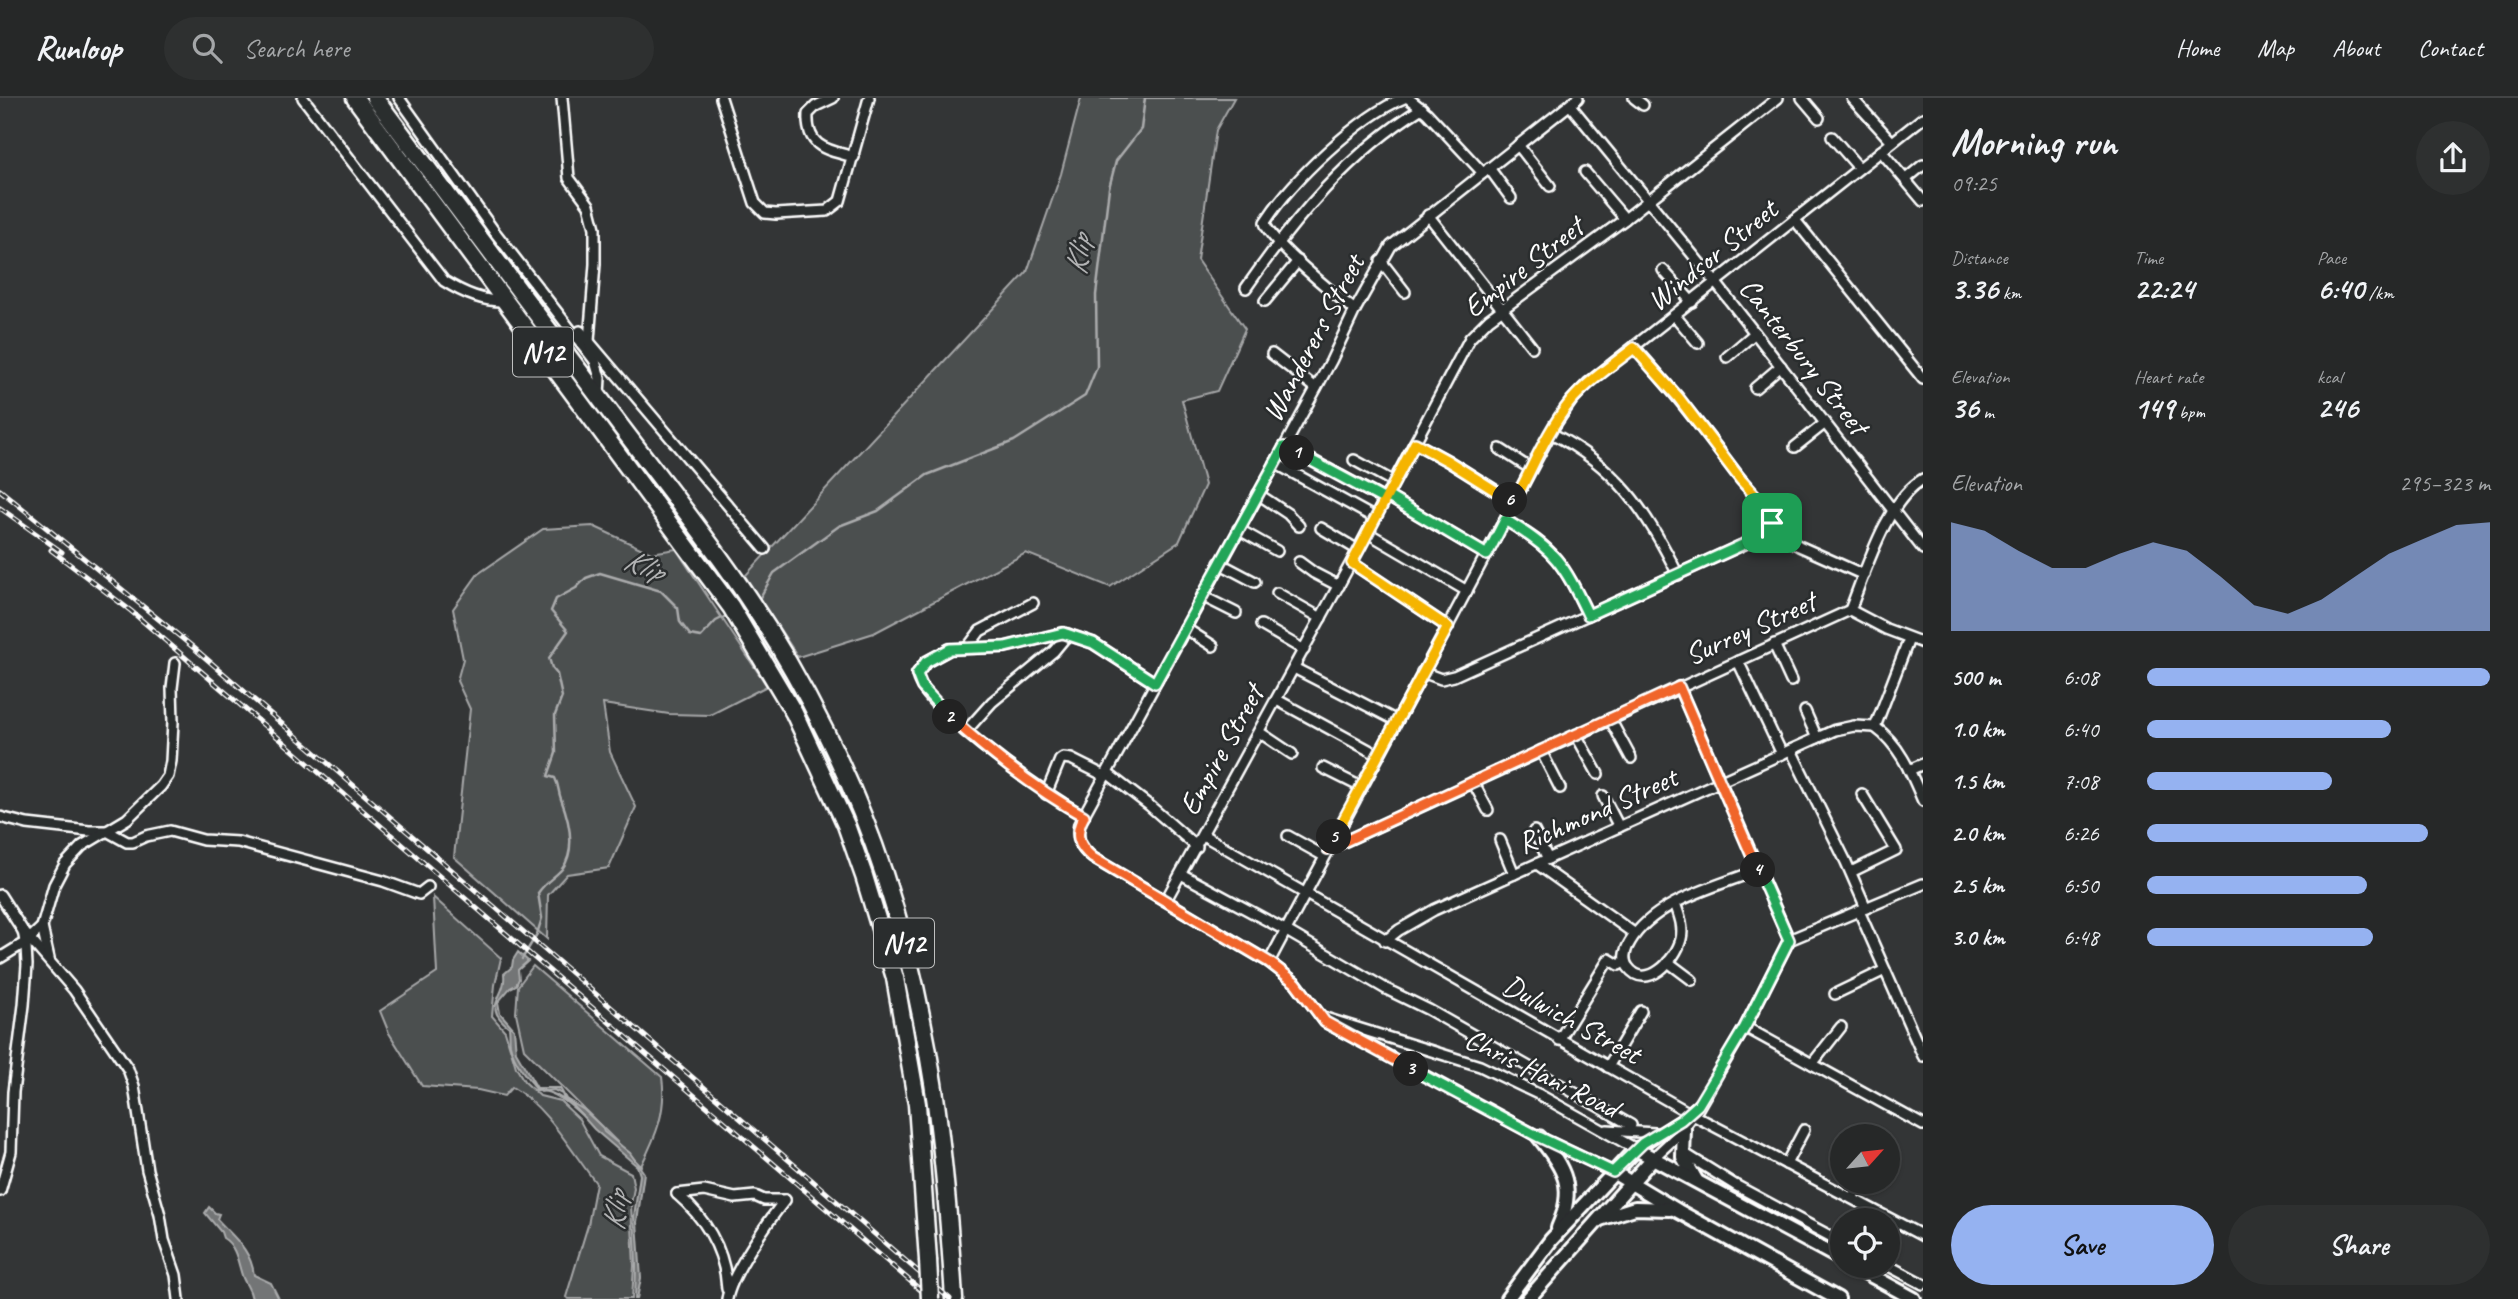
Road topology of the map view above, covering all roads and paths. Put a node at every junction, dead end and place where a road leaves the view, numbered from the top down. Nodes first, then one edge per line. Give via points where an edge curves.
1 (303, 98) edge
2 (355, 98) edge
3 (374, 98) edge
4 (399, 98) edge
5 (562, 98) edge
6 (721, 98) edge
7 (833, 98) edge
8 (869, 98) edge
9 (1406, 98) edge
10 (1578, 98) edge
11 (1633, 98) edge
12 (1778, 98) edge
13 (1802, 98) edge
14 (1852, 98) edge
15 (1570, 105) junction
16 (1643, 105) dead end
17 (1422, 107) junction
18 (1819, 118) dead end
19 (1923, 118) edge
20 (1832, 137) dead end
21 (1892, 142) junction
22 (1518, 145) junction
23 (1881, 151) junction
24 (854, 157) junction
25 (1923, 164) edge
26 (1859, 168) junction
27 (1486, 171) junction
28 (1585, 172) dead end
29 (1906, 179) junction
30 (1550, 186) dead end
31 (1511, 198) dead end
32 (1923, 201) edge
33 (1648, 202) junction
34 (1429, 215) junction
35 (1625, 219) junction
36 (1795, 220) junction
37 (1279, 242) junction
38 (1298, 261) junction
39 (1381, 261) junction
40 (1663, 270) dead end
41 (1716, 283) junction
42 (1247, 288) dead end
43 (1405, 292) dead end
44 (505, 301) junction
45 (1265, 301) dead end
46 (1692, 302) junction
47 (1355, 310) junction
48 (1502, 310) junction
49 (1675, 316) junction
50 (580, 331) dead end
51 (1755, 333) junction
52 (589, 341) junction
53 (1698, 343) dead end
54 (1532, 346) dead end
55 (1634, 348) junction
56 (1272, 354) dead end
57 (1727, 357) dead end
58 (595, 361) junction
59 (1781, 366) junction
60 (1923, 379) edge
61 (1316, 388) junction
62 (1755, 388) dead end
63 (599, 397) junction
64 (1824, 424) junction
65 (1551, 433) junction
66 (1415, 443) junction
67 (1284, 447) junction
68 (1794, 447) dead end
69 (1500, 449) dead end
70 (1354, 460) dead end
71 (1275, 463) junction
72 (1531, 469) junction
73 (1923, 479) edge
74 (1394, 482) junction
75 (1258, 494) junction
76 (1386, 498) junction
77 (1514, 502) junction
78 (1893, 508) junction
79 (1375, 518) junction
80 (1505, 520) junction
81 (1299, 526) dead end
82 (1321, 528) dead end
83 (1238, 529) junction
84 (1773, 531) junction
85 (1368, 533) junction
86 (1923, 548) edge
87 (765, 549) dead end
88 (1358, 550) junction
89 (1277, 551) dead end
90 (1487, 555) junction
91 (1300, 562) dead end
92 (1352, 563) junction
93 (1219, 564) junction
94 (1678, 575) junction
95 (1864, 575) junction
96 (1255, 582) dead end
97 (1339, 586) junction
98 (1468, 592) junction
99 (1277, 593) dead end
100 (1202, 596) junction
101 (1033, 603) dead end
102 (1850, 610) junction
103 (1236, 613) dead end
104 (1588, 615) junction
105 (1321, 618) junction
106 (1261, 625) dead end
107 (1448, 627) junction
108 (1185, 628) junction
109 (1068, 634) junction
110 (1909, 639) junction
111 (1923, 643) edge
112 (1774, 644) junction
113 (1213, 646) dead end
114 (968, 647) junction
115 (1304, 650) junction
116 (1738, 660) junction
117 (175, 663) dead end
118 (1294, 668) junction
119 (1422, 672) junction
120 (1791, 681) dead end
121 (1155, 683) junction
122 (1679, 687) junction
123 (1277, 700) junction
124 (1805, 712) dead end
125 (1610, 719) junction
126 (1397, 721) junction
127 (1875, 726) junction
128 (967, 732) junction
129 (1259, 732) junction
130 (1576, 735) junction
131 (1817, 738) junction
132 (1541, 751) junction
133 (1787, 752) junction
134 (1292, 754) dead end
135 (1378, 755) junction
136 (1632, 758) dead end
137 (1923, 764) edge
138 (1322, 768) dead end
139 (1909, 770) junction
140 (1598, 774) dead end
141 (1106, 775) junction
142 (1473, 782) junction
143 (1720, 782) junction
144 (1361, 787) junction
145 (1560, 788) dead end
146 (1046, 794) junction
147 (1862, 794) dead end
148 (1603, 796) dead end
149 (1923, 802) edge
150 (1488, 810) dead end
151 (1084, 816) junction
152 (0, 817) edge
153 (1619, 827) junction
154 (107, 831) junction
155 (1534, 831) dead end
156 (1203, 835) junction
157 (1287, 836) dead end
158 (1500, 841) dead end
159 (1197, 847) junction
160 (1326, 853) junction
161 (1548, 859) junction
162 (1537, 864) junction
163 (1758, 870) junction
164 (1850, 873) junction
165 (1181, 874) junction
166 (1514, 874) junction
167 (1923, 884) edge
168 (428, 887) dead end
169 (1303, 894) junction
170 (0, 895) edge
171 (1166, 900) junction
172 (1675, 903) junction
173 (1862, 909) junction
174 (42, 927) junction
175 (1285, 930) junction
176 (1635, 934) junction
177 (28, 940) junction
178 (1789, 940) junction
179 (1385, 941) junction
180 (0, 958) edge
181 (49, 960) junction
182 (1668, 961) junction
183 (1269, 962) junction
184 (1625, 962) junction
185 (1885, 970) junction
186 (1692, 980) dead end
187 (1835, 994) dead end
188 (1641, 1012) dead end
189 (1320, 1017) junction
190 (1745, 1027) junction
191 (1841, 1027) dead end
192 (1559, 1040) junction
193 (1923, 1056) edge
194 (1812, 1064) junction
195 (1608, 1067) junction
196 (1691, 1114) junction
197 (1631, 1125) dead end
198 (1923, 1125) edge
199 (1601, 1129) junction
200 (1684, 1129) junction
201 (1804, 1130) dead end
202 (1658, 1133) junction
203 (1539, 1137) junction
204 (1636, 1149) junction
205 (1682, 1152) junction
206 (1653, 1158) junction
207 (1786, 1164) junction
208 (1613, 1172) junction
209 (1697, 1181) junction
210 (1630, 1182) junction
211 (0, 1191) edge
212 (1854, 1194) edge
213 (1852, 1198) junction
214 (1678, 1211) junction
215 (1596, 1220) junction
216 (1830, 1236) edge
217 (1923, 1236) edge
218 (1551, 1240) junction
219 (1830, 1253) edge
220 (1900, 1272) edge
221 (1874, 1278) edge
222 (1923, 1284) edge
223 (727, 1296) edge
224 (1908, 1298) edge
225 (179, 1299) edge
226 (930, 1299) edge
227 (954, 1299) edge
228 (1507, 1299) edge
229 (1528, 1299) edge
230 (1839, 1299) edge

1 - 44 street via 444,281 490,302
2 - 44 highway, N12
3 - 63 highway, N12
4 - 58 street
5 - 52 street via 569,178 589,205 595,228
6 - 24 street via 755,203 765,213 833,208 842,196
7 - 24 street via 808,114 810,132 820,147
8 - 24 street
9 - 17 street
9 - 37 street via 1344,136 1286,196 1265,222
10 - 15 street, Wanderers Street
11 - 16 street
12 - 33 street, Empire Street
13 - 18 street
14 - 21 street
15 - 22 street, Wanderers Street
15 - 33 street, Canterbury Street
17 - 27 street
17 - 37 street via 1343,170
19 - 21 street, Windsor Street
20 - 26 street
21 - 23 street, Windsor Street
22 - 27 street, Wanderers Street
22 - 30 street
23 - 26 street, Windsor Street
23 - 29 street
25 - 29 street
26 - 36 street, Windsor Street
27 - 31 street
27 - 34 street, Wanderers Street
28 - 35 street
29 - 32 street
33 - 35 street, Empire Street
33 - 41 street, Canterbury Street
34 - 39 street, Wanderers Street via 1391,246
34 - 48 street
35 - 48 street, Empire Street
36 - 41 street, Windsor Street
36 - 60 street
37 - 38 street
37 - 42 street
38 - 45 street
38 - 47 street
39 - 43 street
39 - 47 street, Wanderers Street
40 - 46 street
41 - 46 street, Windsor Street
41 - 51 street, Canterbury Street
44 - 226 highway, N12, bridge via 731,607 794,713 836,802 888,949 904,1024 915,1093
46 - 49 street, Windsor Street
47 - 61 street, Wanderers Street
48 - 54 street
48 - 66 street, Empire Street via 1470,338
49 - 53 street
49 - 55 street, Windsor Street
50 - 52 street
51 - 57 street
51 - 59 street, Canterbury Street
52 - 58 street
52 - 87 street
55 - 65 street, Windsor Street via 1580,391
55 - 84 street via 1763,504
56 - 61 street
58 - 63 street
59 - 62 street
59 - 64 street, Canterbury Street
61 - 67 street, Wanderers Street
63 - 227 highway, N12 via 748,597 812,708 849,784 884,873 922,1015 945,1164
64 - 68 street
64 - 78 street, Canterbury Street
65 - 72 street, Windsor Street
65 - 94 street via 1598,461 1622,484 1650,522
66 - 74 street, Empire Street
66 - 77 street
67 - 71 street, Wanderers Street
67 - 76 street
69 - 72 street
70 - 74 street
71 - 75 street, Wanderers Street
71 - 79 street
72 - 77 street, Windsor Street
73 - 78 street
74 - 76 street, Empire Street
75 - 81 street
75 - 83 street, Wanderers Street
76 - 79 street, Empire Street
76 - 90 street
77 - 80 street, Windsor Street
78 - 86 street, Canterbury Street
78 - 95 street
79 - 85 street, Empire Street
80 - 90 street, Windsor Street
80 - 104 street via 1556,557
82 - 88 street
83 - 89 street
83 - 93 street, Wanderers Street
84 - 94 street
84 - 95 street
85 - 88 street, Empire Street
85 - 98 street
88 - 92 street, Empire Street
90 - 98 street, Windsor Street
91 - 97 street
92 - 97 street, Empire Street
92 - 107 street
93 - 96 street
93 - 100 street, Wanderers Street
94 - 104 street
95 - 102 street
97 - 105 street, Empire Street
98 - 107 street, Windsor Street
99 - 105 street
100 - 103 street
100 - 108 street, Wanderers Street
101 - 114 street via 980,631
102 - 110 street
102 - 112 street, Surrey Street
104 - 119 street via 1447,678
105 - 115 street, Empire Street
106 - 115 street
107 - 119 street, Windsor Street
108 - 113 street
108 - 121 street, Wanderers Street
109 - 114 street via 1005,647
109 - 121 street via 1106,650
109 - 128 street via 1054,652 992,702
110 - 111 street
110 - 127 street
112 - 116 street, Surrey Street
112 - 120 street
114 - 128 street via 938,654 917,674 922,687
115 - 118 street, Empire Street
116 - 122 street, Surrey Street
116 - 133 street
117 - 154 street via 168,776 127,819
118 - 123 street, Empire Street
118 - 126 street
119 - 126 street, Windsor Street
121 - 141 street, Wanderers Street
122 - 125 street, Surrey Street
122 - 143 street
123 - 129 street, Empire Street
123 - 135 street
124 - 131 street
125 - 130 street, Surrey Street
125 - 136 street
126 - 135 street, Windsor Street
127 - 131 street, Richmond Street via 1854,726
127 - 139 street via 1892,742
128 - 146 street
129 - 134 street
129 - 156 street, Empire Street
130 - 132 street, Surrey Street
130 - 140 street
131 - 133 street, Richmond Street
132 - 142 street, Surrey Street
132 - 145 street
133 - 143 street, Richmond Street
133 - 164 street
135 - 144 street, Windsor Street
137 - 139 street
138 - 144 street
139 - 149 street
141 - 146 street via 1063,758
141 - 151 street, Wanderers Street
141 - 159 street
142 - 150 street
142 - 160 street, Surrey Street
143 - 153 street, Richmond Street
143 - 163 street
144 - 160 street, Windsor Street
146 - 151 street
147 - 164 street via 1896,850
148 - 153 street
151 - 171 street, Wanderers Street via 1078,837 1087,853
152 - 154 street
153 - 161 street, Richmond Street
154 - 168 street via 127,842 170,831 203,840 238,842 419,894
154 - 174 street via 82,846 65,864
155 - 161 street
156 - 159 street, Empire Street
156 - 169 street, Dulwich Street
157 - 160 street
158 - 166 street
159 - 165 street, Empire Street
160 - 169 street, Windsor Street
161 - 162 street, Richmond Street
162 - 166 street, Richmond Street
162 - 176 street
163 - 172 street
163 - 178 street
164 - 173 street
165 - 171 street, Empire Street
165 - 175 street
166 - 179 street, Richmond Street via 1413,920
167 - 173 street
169 - 175 street, Windsor Street
169 - 179 street, Dulwich Street
170 - 177 street
171 - 183 street, Wanderers Street
172 - 176 street via 1652,916
172 - 182 street via 1681,939
173 - 178 street
173 - 185 street
174 - 177 street
174 - 181 street
175 - 183 street, Windsor Street
175 - 197 street
176 - 184 street
177 - 180 street
177 - 181 street
177 - 211 street via 12,1092 11,1152
178 - 190 street
179 - 192 street, Dulwich Street
181 - 225 street via 128,1069
182 - 184 street via 1647,977 1629,970
182 - 186 street
183 - 189 street, Wanderers Street via 1296,983
184 - 192 street via 1619,965 1609,959
185 - 187 street
185 - 193 street
188 - 195 street
189 - 199 street, Chris Hani Road via 1480,1066
189 - 203 street
190 - 194 street
190 - 196 street
191 - 194 street
192 - 195 street, Dulwich Street
194 - 198 street
195 - 196 street, Dulwich Street
196 - 200 street
196 - 202 street
196 - 207 street, Dulwich Street
199 - 202 street
199 - 204 street, Chris Hani Road
200 - 205 main road
200 - 206 street
201 - 207 street
202 - 204 street
203 - 208 street
203 - 218 main road via 1558,1161 1567,1185 1565,1209
204 - 206 main road, Chris Hani Road
204 - 208 main road
205 - 209 main road
205 - 216 street
206 - 209 main road, Chris Hani Road
206 - 210 main road
207 - 213 street, Dulwich Street
208 - 210 main road
208 - 218 main road
209 - 219 main road, Chris Hani Road
210 - 214 main road
210 - 215 main road
212 - 213 street
213 - 217 street, Dulwich Street
214 - 215 main road via 1635,1208
214 - 230 main road
215 - 229 main road
218 - 228 main road
220 - 222 street
221 - 224 main road
223 - 223 street via 741,1265 785,1199 735,1198 704,1191 677,1194 718,1245

